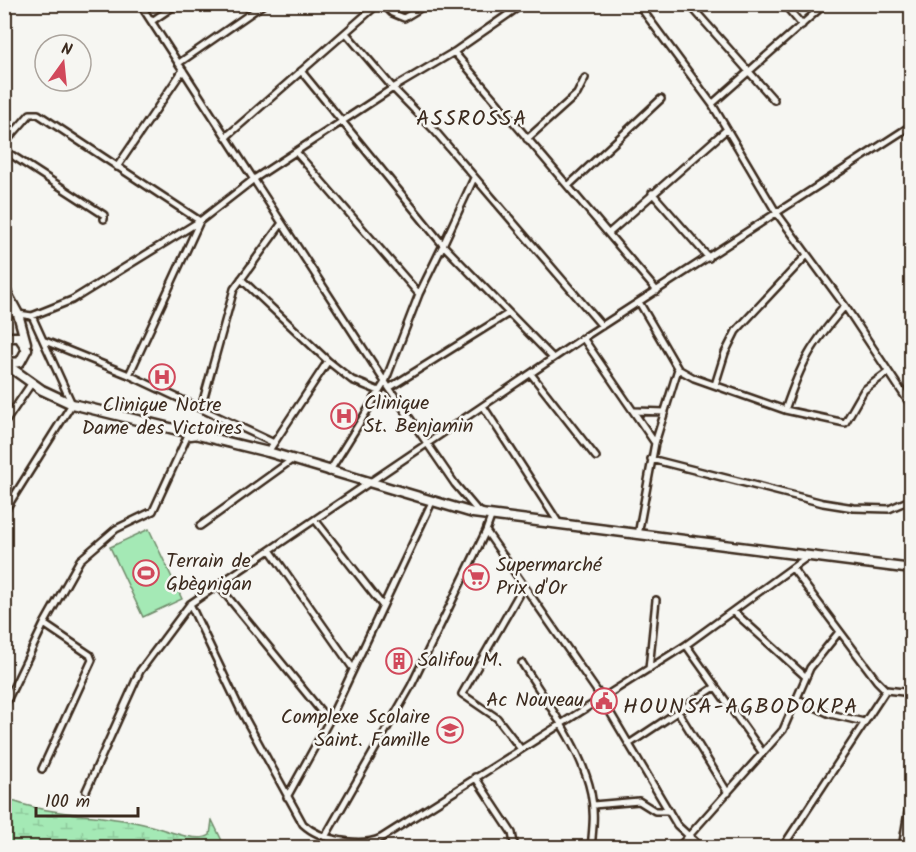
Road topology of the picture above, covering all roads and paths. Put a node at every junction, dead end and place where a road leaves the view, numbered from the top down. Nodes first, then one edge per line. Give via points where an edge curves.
1 (140, 4) edge
2 (177, 4) edge
3 (264, 4) edge
4 (378, 4) edge
5 (384, 4) edge
6 (428, 4) edge
7 (503, 4) edge
8 (523, 4) edge
9 (638, 4) edge
10 (689, 4) edge
11 (784, 4) edge
12 (825, 4) edge
13 (510, 13) junction
14 (152, 21) junction
15 (802, 25) junction
16 (346, 33) junction
17 (454, 52) junction
18 (179, 63) junction
19 (183, 70) junction
20 (301, 71) junction
21 (747, 72) junction
22 (585, 78) dead end
23 (393, 88) junction
24 (661, 99) dead end
25 (774, 100) dead end
26 (712, 104) junction
27 (341, 121) junction
28 (912, 125) edge
29 (726, 130) junction
30 (226, 137) junction
31 (527, 139) junction
32 (4, 144) edge
33 (4, 150) edge
34 (296, 152) junction
35 (117, 167) junction
36 (474, 177) junction
37 (254, 179) junction
38 (568, 186) junction
39 (652, 193) junction
40 (776, 212) junction
41 (104, 219) dead end
42 (200, 221) junction
43 (282, 223) junction
44 (609, 233) junction
45 (443, 244) junction
46 (806, 256) junction
47 (709, 258) junction
48 (241, 279) junction
49 (4, 288) edge
50 (657, 291) junction
51 (419, 294) junction
52 (639, 302) junction
53 (845, 306) junction
54 (4, 312) edge
55 (509, 313) junction
56 (18, 314) junction
57 (32, 316) junction
58 (602, 326) junction
59 (4, 338) edge
60 (583, 338) junction
61 (45, 341) junction
62 (26, 345) junction
63 (553, 358) junction
64 (328, 361) junction
65 (5, 364) edge
66 (678, 369) junction
67 (888, 372) junction
68 (531, 374) junction
69 (129, 375) junction
70 (385, 382) junction
71 (31, 384) junction
72 (715, 385) junction
73 (389, 388) junction
74 (379, 391) junction
75 (72, 404) junction
76 (483, 406) junction
77 (912, 407) edge
78 (201, 408) junction
79 (785, 410) junction
80 (635, 411) junction
81 (665, 412) junction
82 (4, 424) edge
83 (198, 435) junction
84 (428, 442) junction
85 (274, 443) junction
86 (655, 443) junction
87 (268, 452) junction
88 (596, 457) dead end
89 (292, 459) junction
90 (651, 459) junction
91 (329, 472) junction
92 (366, 483) junction
93 (912, 499) edge
94 (432, 502) junction
95 (4, 512) edge
96 (491, 517) junction
97 (316, 521) junction
98 (200, 526) dead end
99 (560, 526) junction
100 (486, 531) junction
101 (638, 535) junction
102 (270, 550) junction
103 (807, 557) junction
104 (792, 569) junction
105 (912, 569) edge
106 (218, 585) junction
107 (523, 587) junction
108 (656, 600) dead end
109 (190, 604) junction
110 (382, 606) junction
111 (733, 611) junction
112 (44, 624) junction
113 (839, 632) junction
114 (686, 645) junction
115 (522, 663) dead end
116 (352, 667) junction
117 (649, 669) junction
118 (806, 677) junction
119 (715, 687) junction
120 (886, 690) junction
121 (912, 693) edge
122 (601, 697) junction
123 (798, 699) junction
124 (4, 707) edge
125 (677, 710) junction
126 (328, 721) junction
127 (864, 722) junction
128 (560, 724) junction
129 (629, 744) junction
130 (520, 748) junction
131 (762, 752) junction
132 (42, 769) dead end
133 (475, 777) junction
134 (912, 788) edge
135 (86, 791) dead end
136 (728, 793) junction
137 (287, 797) junction
138 (593, 805) junction
139 (669, 811) junction
140 (324, 837) junction
141 (687, 837) junction
142 (515, 848) edge
143 (591, 848) edge
144 (678, 848) edge
145 (702, 848) edge
146 (782, 848) edge
147 (902, 848) edge

1 - 14 street
2 - 14 street
3 - 18 street
4 - 16 street
5 - 6 street via 404,18
7 - 13 street
8 - 13 street
9 - 26 street
10 - 21 street
11 - 15 street
12 - 15 street
13 - 17 street
14 - 18 street
15 - 21 street
16 - 20 street
16 - 23 street
17 - 23 street
17 - 31 street
18 - 19 street
19 - 30 street
19 - 35 street
20 - 27 street
20 - 30 street
21 - 25 street
21 - 26 street
22 - 31 street via 578,94
23 - 27 street
23 - 36 street
24 - 38 street
26 - 29 street
27 - 34 street
27 - 45 street
28 - 40 street
29 - 39 street
29 - 40 street
30 - 37 street
31 - 38 street
32 - 35 street via 33,113
33 - 41 street via 104,215
34 - 37 street
34 - 51 street
35 - 42 street
36 - 45 street
36 - 58 street
37 - 42 street
37 - 43 street
38 - 44 street
39 - 44 street
39 - 47 street
40 - 46 street
40 - 47 street
42 - 57 street via 72,300
42 - 69 street
43 - 48 street
43 - 70 street
44 - 50 street
45 - 51 street
45 - 55 street
46 - 53 street
46 - 72 street via 736,331
47 - 50 street
48 - 64 street
48 - 78 street via 230,299
49 - 56 main road
50 - 52 street
51 - 70 street
52 - 58 street
52 - 66 street
53 - 67 street
53 - 79 street via 809,349
54 - 56 street
55 - 63 street
55 - 73 street
56 - 57 street
56 - 62 main road
57 - 61 street
58 - 60 street
59 - 62 main road via 15,336
60 - 63 street
60 - 80 street
61 - 69 street
61 - 75 street
62 - 65 main road via 23,360
63 - 68 street
64 - 74 street via 352,380
64 - 85 street
65 - 71 main road
66 - 72 street
66 - 81 street
67 - 77 street
67 - 79 street via 864,390 845,423
68 - 76 street
68 - 88 street
69 - 78 street
70 - 73 street
70 - 74 street
71 - 75 main road
71 - 82 street
72 - 79 street
73 - 84 street
74 - 91 street
75 - 83 main road
75 - 95 street
76 - 84 street
76 - 99 street
78 - 85 street
80 - 81 street
80 - 86 street
81 - 86 street
83 - 87 main road
83 - 112 street via 187,437 153,511 116,529 85,554
84 - 92 street
84 - 96 street via 469,502
85 - 87 street
86 - 90 street
87 - 89 main road
89 - 91 main road
89 - 98 street
90 - 93 street via 844,506 889,509
90 - 101 street
91 - 92 main road
92 - 94 main road
92 - 97 street
94 - 96 main road
94 - 110 street
96 - 99 main road
96 - 100 street
97 - 102 street
97 - 110 street
99 - 101 main road
100 - 107 street
100 - 140 street via 411,687
101 - 103 main road
102 - 106 street
102 - 116 street
103 - 104 street
103 - 105 main road
104 - 111 street
104 - 113 street
106 - 109 street
106 - 126 street
107 - 122 street
107 - 130 street via 462,694 497,718
108 - 117 street
109 - 135 street via 140,671
109 - 137 street
110 - 116 street
111 - 114 street
111 - 118 street
112 - 124 street
112 - 132 street via 92,660
113 - 118 street
113 - 120 street
114 - 117 street
114 - 119 street
115 - 128 street
116 - 126 street
117 - 122 street
118 - 123 street
119 - 125 street
119 - 131 street
120 - 121 street
120 - 127 street
122 - 128 street
122 - 129 street
123 - 127 street via 830,714
123 - 131 street via 783,730
125 - 129 street
125 - 136 street
126 - 137 street
127 - 146 street
128 - 130 street
128 - 138 street via 587,777
129 - 139 street
130 - 133 street
131 - 136 street
133 - 140 street via 375,841
133 - 142 street via 512,833
134 - 147 street
136 - 141 street
137 - 140 street via 303,824
138 - 139 street via 626,800 645,803 655,811
138 - 143 street
139 - 141 street
141 - 144 street
141 - 145 street

